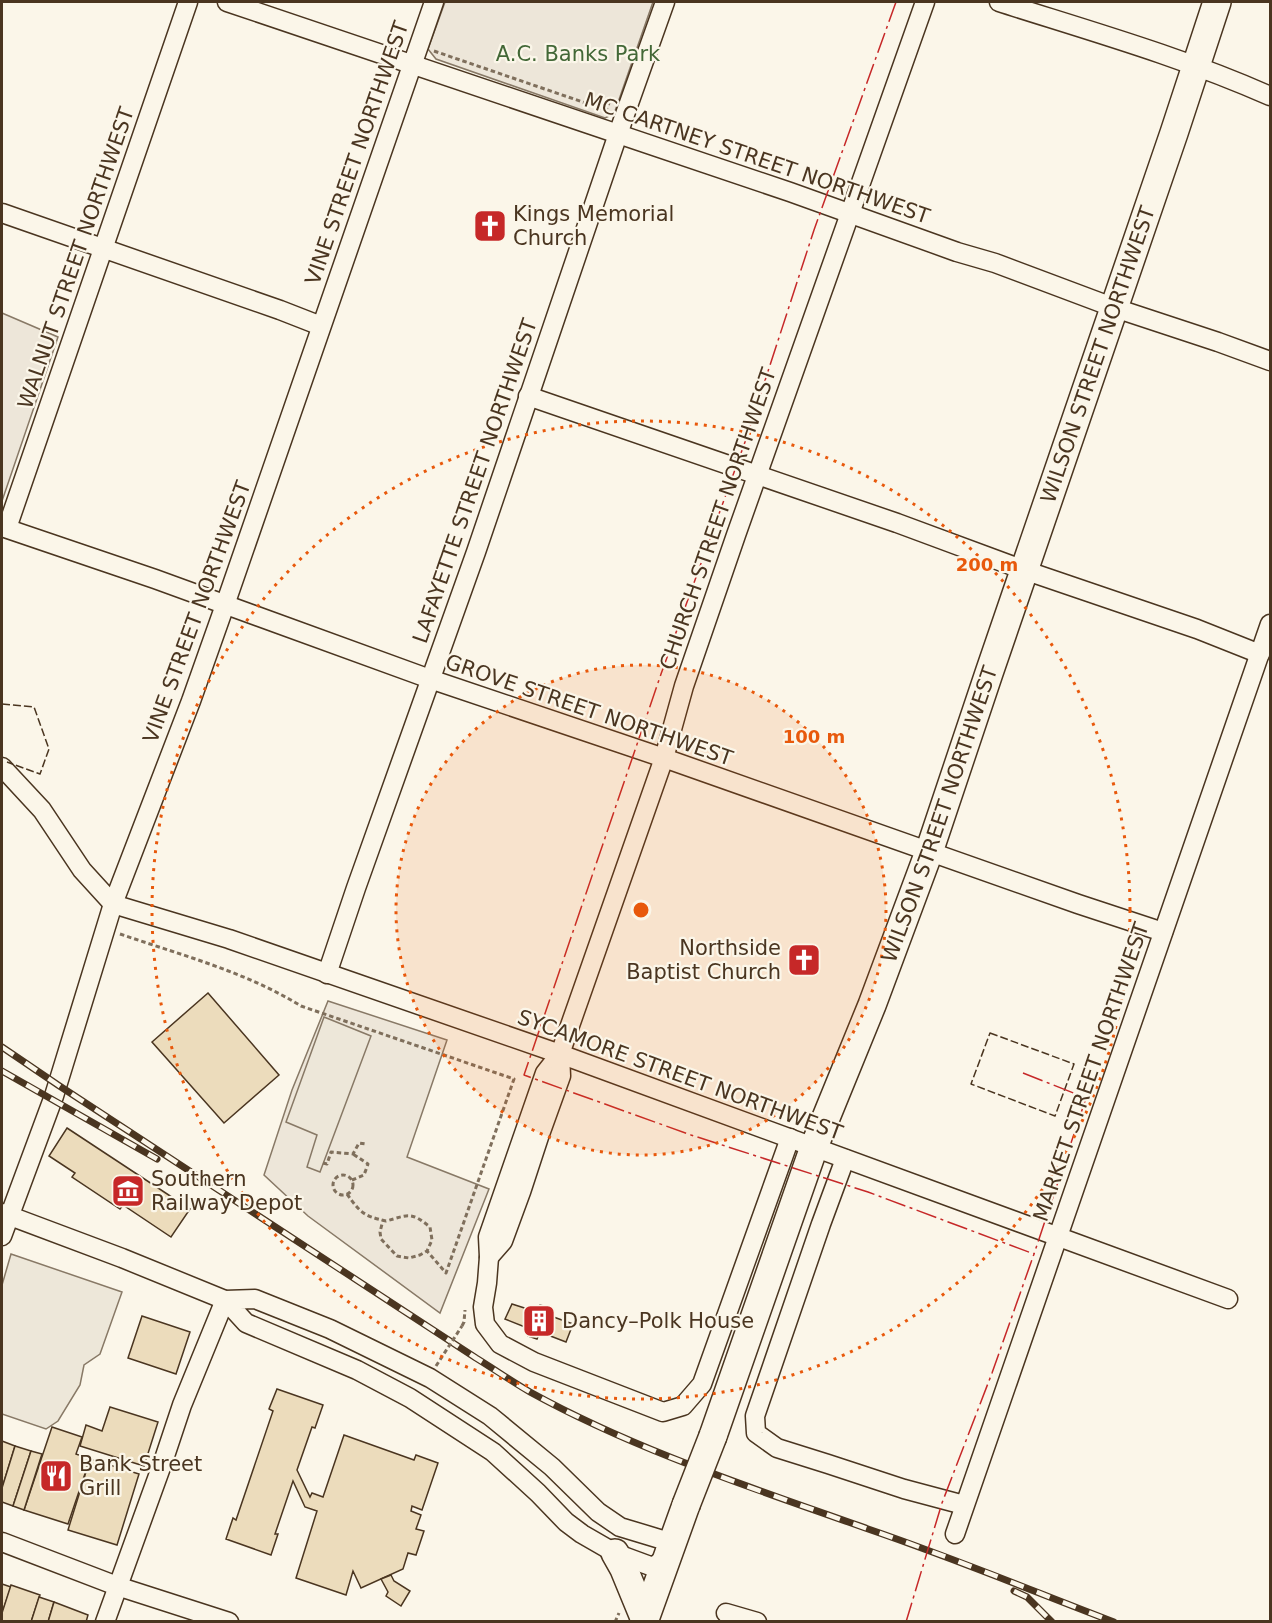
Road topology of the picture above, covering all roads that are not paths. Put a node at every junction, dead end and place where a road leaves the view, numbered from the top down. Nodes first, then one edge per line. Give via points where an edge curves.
1 (188, 2) edge
2 (227, 2) edge
3 (434, 2) edge
4 (665, 2) edge
5 (925, 2) edge
6 (999, 2) edge
7 (1217, 2) edge
8 (411, 65) junction
9 (1196, 66) junction
10 (1270, 96) edge
11 (618, 134) junction
12 (2, 213) edge
13 (850, 214) junction
14 (104, 248) junction
15 (1115, 308) junction
16 (321, 326) junction
17 (1270, 361) edge
18 (528, 396) junction
19 (758, 475) junction
20 (4, 527) edge
21 (1024, 570) junction
22 (225, 605) junction
23 (1270, 624) edge
24 (1260, 654) junction
25 (430, 679) junction
26 (664, 758) junction
27 (2, 767) edge
28 (929, 852) junction
29 (113, 904) junction
30 (1163, 932) junction
31 (327, 974) junction
32 (560, 1054) junction
33 (802, 1142) junction
34 (845, 1159) junction
35 (5, 1214) edge
36 (2, 1236) edge
37 (1058, 1236) junction
38 (1228, 1299) dead end
39 (225, 1300) junction
40 (964, 1505) junction
41 (955, 1534) dead end
42 (2, 1542) edge
43 (615, 1553) junction
44 (668, 1556) junction
45 (117, 1586) junction
46 (726, 1613) dead end
47 (645, 1621) edge
48 (105, 1622) edge
49 (229, 1622) edge
50 (757, 1622) edge

1 - 14 street, WALNUT STREET NORTHWEST
2 - 8 street, MC CARTNEY STREET NORTHWEST
3 - 8 street, VINE STREET NORTHWEST
4 - 11 street, LAFAYETTE STREET NORTHWEST
5 - 13 street, CHURCH STREET NORTHWEST
6 - 9 street
7 - 9 highway, WILSON STREET NORTHWEST
8 - 11 street, MC CARTNEY STREET NORTHWEST
8 - 16 street, VINE STREET NORTHWEST
9 - 10 street
9 - 15 highway, WILSON STREET NORTHWEST
11 - 13 street, MC CARTNEY STREET NORTHWEST
11 - 18 street, LAFAYETTE STREET NORTHWEST
12 - 14 street
13 - 15 street, MC CARTNEY STREET NORTHWEST
13 - 19 street, CHURCH STREET NORTHWEST
14 - 16 street
14 - 20 street, WALNUT STREET NORTHWEST
15 - 17 street, MC CARTNEY STREET NORTHWEST
15 - 21 highway, WILSON STREET NORTHWEST
16 - 22 street, VINE STREET NORTHWEST
18 - 19 street
18 - 25 street, LAFAYETTE STREET NORTHWEST
19 - 21 street
19 - 26 street, CHURCH STREET NORTHWEST via 684,686
20 - 22 street, GROVE STREET NORTHWEST
21 - 24 street
21 - 28 highway, WILSON STREET NORTHWEST
22 - 25 street, GROVE STREET NORTHWEST
22 - 29 street, VINE STREET NORTHWEST
23 - 24 street, MARKET STREET NORTHWEST
24 - 30 street, MARKET STREET NORTHWEST
25 - 26 street, GROVE STREET NORTHWEST
25 - 31 street, LAFAYETTE STREET NORTHWEST
26 - 28 street, GROVE STREET NORTHWEST
26 - 32 street, CHURCH STREET NORTHWEST
27 - 29 street via 42,810 82,870
28 - 30 street, GROVE STREET NORTHWEST
28 - 33 highway, WILSON STREET NORTHWEST via 872,1005
29 - 31 street, SYCAMORE STREET NORTHWEST
29 - 35 street, VINE STREET NORTHWEST via 54,1096
30 - 37 street, MARKET STREET NORTHWEST
31 - 32 street, SYCAMORE STREET NORTHWEST
32 - 33 street, SYCAMORE STREET NORTHWEST
32 - 33 street, CHURCH STREET NORTHWEST via 545,1073 488,1237 484,1324 500,1344 534,1362 663,1412 683,1406 702,1384
33 - 34 street, SYCAMORE STREET NORTHWEST
33 - 44 highway, WILSON STREET NORTHWEST, bridge via 713,1436
34 - 37 street, SYCAMORE STREET NORTHWEST
34 - 40 street via 755,1416 756,1433 777,1448
35 - 36 street, VINE STREET NORTHWEST
35 - 39 street
37 - 38 street, SYCAMORE STREET NORTHWEST
37 - 40 street, MARKET STREET NORTHWEST
39 - 43 street via 246,1323 357,1370 410,1398 493,1452 566,1522
39 - 44 street via 255,1299 330,1329 430,1378 490,1416 552,1467 598,1512 620,1527 663,1540
39 - 45 street via 182,1405
40 - 41 street, MARKET STREET NORTHWEST
42 - 45 street
43 - 44 street via 653,1568
43 - 47 highway
44 - 47 highway, WILSON STREET NORTHWEST
45 - 48 street
45 - 49 street
46 - 50 street

